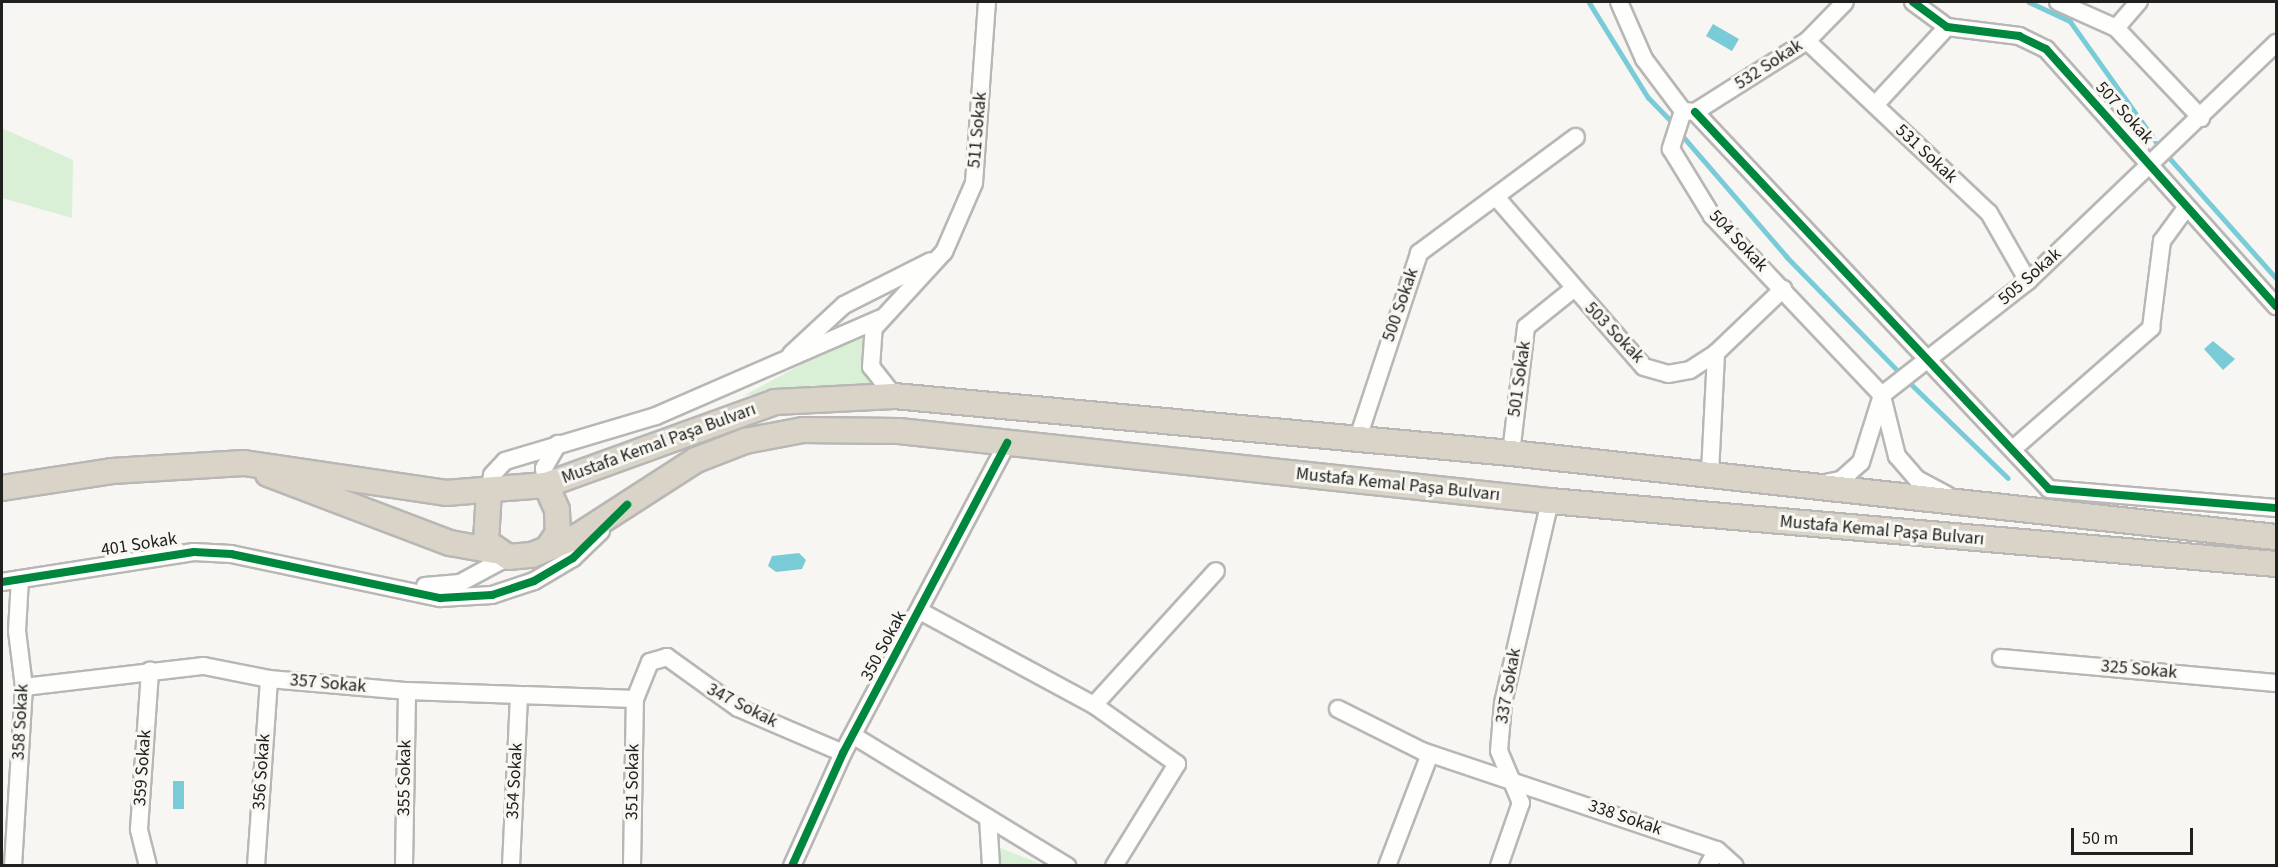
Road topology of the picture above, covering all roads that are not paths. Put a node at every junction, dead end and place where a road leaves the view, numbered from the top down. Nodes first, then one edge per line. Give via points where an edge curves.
1 (987, 2) edge
2 (1619, 2) edge
3 (1845, 2) edge
4 (1913, 2) edge
5 (2058, 2) edge
6 (2139, 2) edge
7 (1947, 27) junction
8 (2116, 28) junction
9 (1807, 41) junction
10 (2277, 42) edge
11 (1875, 105) junction
12 (1689, 112) junction
13 (2200, 118) junction
14 (1576, 137) dead end
15 (2152, 166) junction
16 (1496, 197) junction
17 (2186, 208) junction
18 (944, 252) junction
19 (2028, 280) junction
20 (1784, 289) junction
21 (1572, 290) junction
22 (2277, 306) edge
23 (881, 318) junction
24 (1716, 353) junction
25 (787, 358) junction
26 (1928, 363) junction
27 (1882, 395) junction
28 (894, 396) junction
29 (1357, 441) junction
30 (1007, 443) junction
31 (558, 444) junction
32 (2013, 449) junction
33 (1511, 453) junction
34 (244, 463) junction
35 (1710, 473) junction
36 (546, 485) junction
37 (1815, 485) junction
38 (2, 488) edge
39 (489, 491) junction
40 (1550, 501) junction
41 (1969, 503) junction
42 (627, 505) junction
43 (2277, 508) edge
44 (2277, 537) edge
45 (549, 548) junction
46 (2116, 551) junction
47 (501, 554) junction
48 (2277, 564) edge
49 (281, 566) junction
50 (1216, 571) dead end
51 (2277, 573) edge
52 (20, 579) junction
53 (534, 581) junction
54 (2, 582) edge
55 (920, 611) junction
56 (2001, 658) dead end
57 (150, 670) junction
58 (269, 679) junction
59 (2277, 683) edge
60 (24, 687) junction
61 (407, 691) junction
62 (519, 696) junction
63 (635, 699) junction
64 (1094, 705) junction
65 (1338, 709) dead end
66 (854, 736) junction
67 (843, 753) junction
68 (1430, 754) junction
69 (1511, 778) junction
70 (988, 818) junction
71 (1717, 850) junction
72 (1116, 864) edge
73 (13, 866) edge
74 (148, 866) edge
75 (256, 866) edge
76 (404, 866) edge
77 (511, 866) edge
78 (632, 866) edge
79 (792, 866) edge
80 (991, 866) edge
81 (1067, 866) edge
82 (1387, 866) edge
83 (1499, 866) edge
84 (1707, 866) edge
85 (1735, 866) edge

1 - 18 street, 511 Sokak via 974,183
2 - 12 street via 1644,59
3 - 9 street, 532 Sokak
4 - 7 street, 507 Sokak
5 - 8 street
6 - 8 street
7 - 11 street
7 - 15 street, 507 Sokak via 2019,36 2046,49
8 - 13 street
9 - 11 street, 531 Sokak
9 - 12 street, 532 Sokak
10 - 13 street, 505 Sokak
11 - 19 street, 531 Sokak via 1989,213
12 - 20 street, 504 Sokak via 1671,149 1712,216
12 - 26 street
13 - 15 street, 505 Sokak
14 - 16 street, 500 Sokak
15 - 17 street, 507 Sokak
15 - 19 street, 505 Sokak
16 - 21 street, 503 Sokak
16 - 29 street, 500 Sokak via 1419,253
17 - 22 street, 507 Sokak
17 - 32 street via 2162,241 2151,328
18 - 23 street, 511 Sokak
18 - 25 street, 511 Sokak via 844,306
19 - 26 street, 505 Sokak
20 - 24 street, 503 Sokak
20 - 27 street, 504 Sokak
21 - 24 street, 503 Sokak via 1644,367 1668,374 1690,370
21 - 33 street, 501 Sokak via 1527,327
23 - 25 street, 511 Sokak
23 - 28 street, 511 Sokak via 869,354 871,367
24 - 35 street
25 - 31 street, 511 Sokak via 735,386 656,416
26 - 27 street, 505 Sokak
26 - 32 street
27 - 37 street via 1861,462 1841,480
27 - 41 street via 1885,420 1906,470 1934,491
28 - 29 highway, Mustafa Kemal Paşa Bulvarı
28 - 36 highway, Mustafa Kemal Paşa Bulvarı via 775,402
29 - 33 highway, Mustafa Kemal Paşa Bulvarı
30 - 40 highway, Mustafa Kemal Paşa Bulvarı
30 - 42 highway, Mustafa Kemal Paşa Bulvarı via 899,432 803,430 745,441 696,460
30 - 55 street, 350 Sokak
31 - 36 street via 544,468
31 - 39 street, 511 Sokak via 505,461 492,475
32 - 43 street via 2049,489
33 - 35 highway, Mustafa Kemal Paşa Bulvarı
34 - 38 highway via 112,471
34 - 39 highway via 446,493
34 - 47 highway via 450,543
35 - 37 highway, Mustafa Kemal Paşa Bulvarı
36 - 39 highway
36 - 45 highway via 557,510 558,533
37 - 41 highway, Mustafa Kemal Paşa Bulvarı
39 - 47 highway via 483,519 486,542
40 - 46 highway, Mustafa Kemal Paşa Bulvarı
40 - 69 street, 337 Sokak via 1503,703 1499,751
41 - 44 highway, Mustafa Kemal Paşa Bulvarı
42 - 45 highway, Mustafa Kemal Paşa Bulvarı
42 - 53 street via 573,558
45 - 47 highway
45 - 53 street via 545,567
46 - 48 highway, Mustafa Kemal Paşa Bulvarı
46 - 51 highway
47 - 49 street via 489,572 440,587
49 - 52 street, 401 Sokak via 194,552
49 - 53 street via 440,598 492,595
50 - 64 street
52 - 54 street, 401 Sokak
52 - 60 street, 358 Sokak via 17,631
55 - 64 street
55 - 66 street, 350 Sokak
56 - 59 street, 325 Sokak
57 - 58 street, 357 Sokak via 204,666
57 - 60 street, 357 Sokak
57 - 74 street, 359 Sokak via 139,829
58 - 61 street, 357 Sokak
58 - 75 street, 356 Sokak
60 - 73 street, 358 Sokak
61 - 62 street, 357 Sokak
61 - 76 street, 355 Sokak
62 - 63 street, 357 Sokak
62 - 77 street, 354 Sokak
63 - 67 street, 347 Sokak via 650,662 667,657 738,708
63 - 78 street, 351 Sokak
64 - 72 street via 1177,764
65 - 68 street, 338 Sokak
66 - 67 street, 350 Sokak
66 - 70 street
67 - 79 street, 350 Sokak
68 - 69 street, 338 Sokak
68 - 82 street
69 - 71 street, 338 Sokak
69 - 83 street, 337 Sokak via 1521,803
70 - 80 street
70 - 81 street
71 - 84 street
71 - 85 street, 338 Sokak

